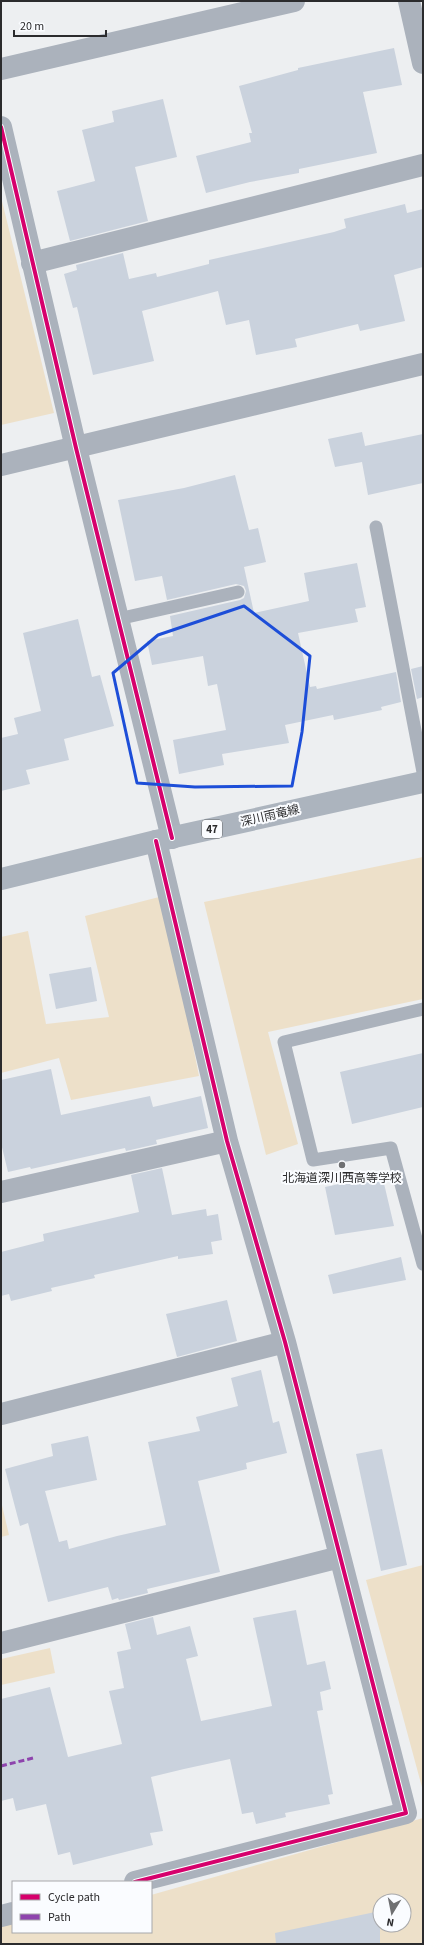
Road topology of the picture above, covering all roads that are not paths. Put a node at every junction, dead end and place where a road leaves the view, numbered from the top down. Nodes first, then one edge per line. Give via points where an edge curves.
1 (294, 1) edge
2 (409, 1) edge
3 (423, 63) edge
4 (1, 69) edge
5 (1, 127) edge
6 (423, 165) edge
7 (32, 263) junction
8 (423, 364) edge
9 (76, 448) junction
10 (1, 465) edge
11 (376, 527) dead end
12 (238, 592) dead end
13 (118, 619) junction
14 (423, 772) edge
15 (423, 782) edge
16 (164, 840) junction
17 (1, 879) edge
18 (423, 1009) edge
19 (227, 1141) junction
20 (1, 1192) edge
21 (423, 1264) edge
22 (284, 1342) junction
23 (1, 1414) edge
24 (340, 1557) junction
25 (1, 1643) edge
26 (139, 1881) edge
27 (12, 1913) edge
28 (1, 1916) edge

1 - 4 street
2 - 3 street
5 - 7 street
6 - 7 street
7 - 9 street
8 - 9 street
9 - 10 street
9 - 13 street
11 - 14 lane
12 - 13 lane
13 - 16 street
15 - 16 main road, 深川雨竜線 / 47
16 - 17 main road, 深川雨竜線 / 47
16 - 19 street
18 - 21 lane via 284,1042 313,1160 391,1148
19 - 20 street
19 - 22 street
22 - 23 street
22 - 24 street
24 - 25 street
24 - 26 street via 406,1813
27 - 28 street

